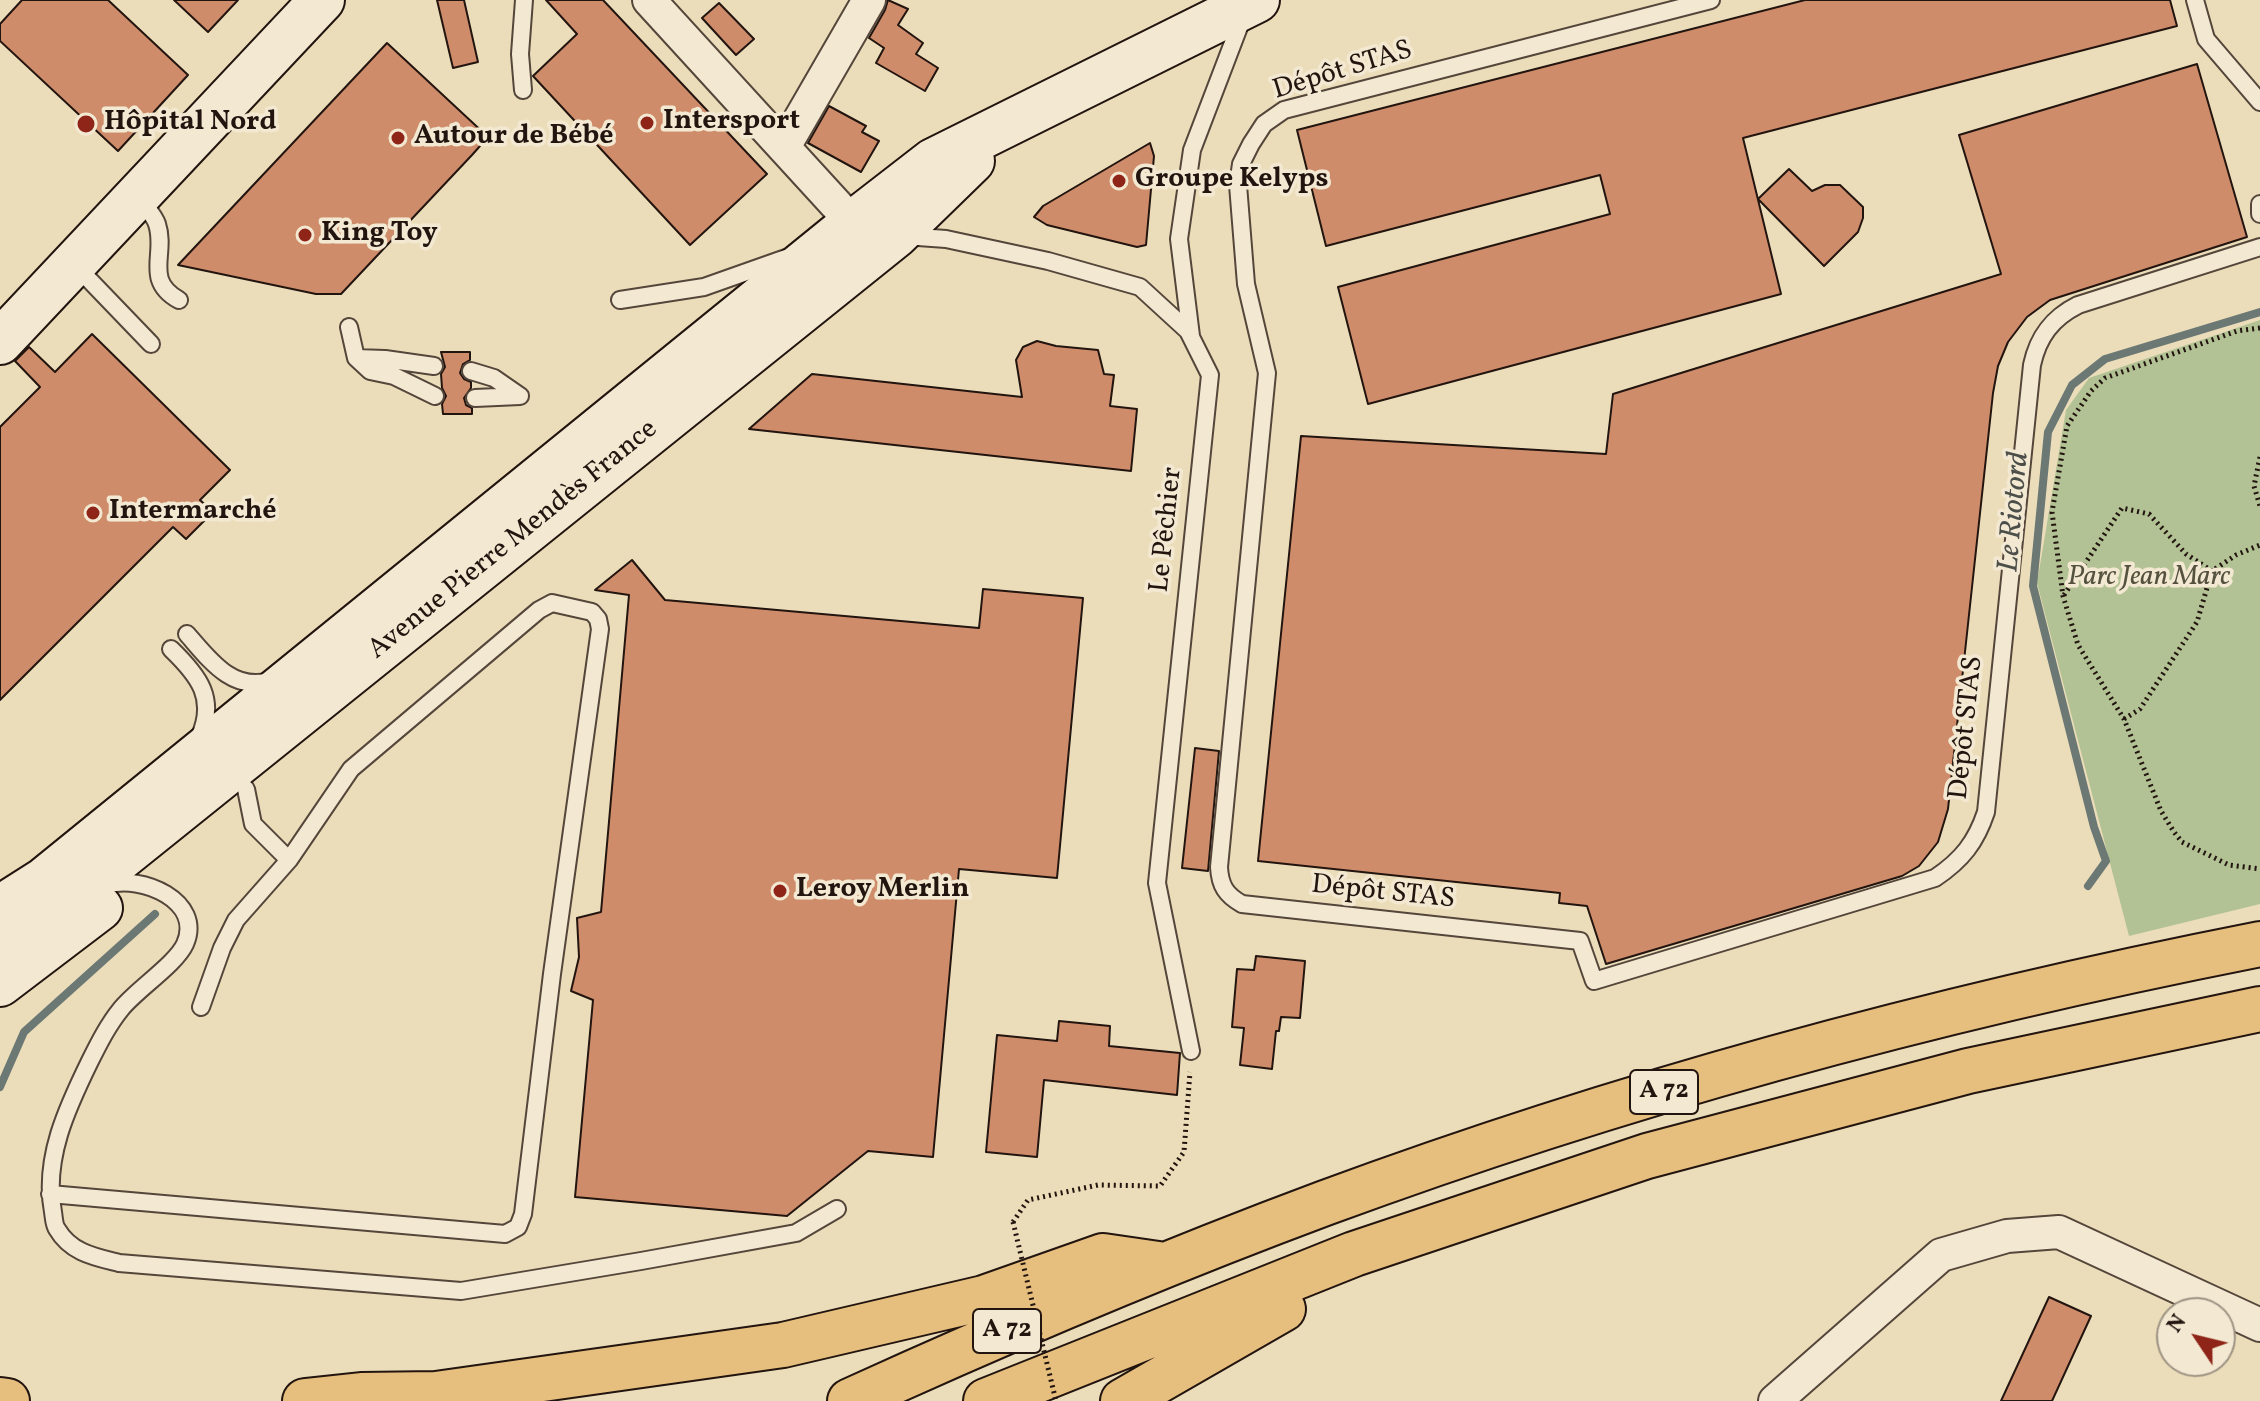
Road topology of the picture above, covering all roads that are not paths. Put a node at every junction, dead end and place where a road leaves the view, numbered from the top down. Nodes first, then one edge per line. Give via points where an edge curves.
1 (322, 0) edge
2 (524, 0) edge
3 (649, 0) edge
4 (869, 0) edge
5 (1711, 0) edge
6 (2195, 0) edge
7 (1243, 4) edge
8 (523, 90) dead end
9 (2260, 102) edge
10 (1014, 121) junction
11 (784, 147) junction
12 (138, 196) junction
13 (2260, 204) edge
14 (2260, 214) edge
15 (896, 235) junction
16 (838, 236) junction
17 (2260, 247) edge
18 (74, 263) junction
19 (179, 300) dead end
20 (620, 300) dead end
21 (349, 327) dead end
22 (1191, 337) junction
23 (0, 342) edge
24 (151, 344) dead end
25 (356, 358) junction
26 (434, 366) dead end
27 (471, 371) dead end
28 (435, 396) dead end
29 (475, 398) dead end
30 (557, 507) junction
31 (187, 634) dead end
32 (171, 649) dead end
33 (299, 673) junction
34 (180, 770) junction
35 (246, 789) junction
36 (289, 860) junction
37 (133, 882) junction
38 (71, 896) junction
39 (0, 908) edge
40 (0, 944) edge
41 (2260, 944) edge
42 (0, 984) edge
43 (201, 1007) dead end
44 (2260, 1009) edge
45 (1191, 1051) road end
46 (50, 1194) junction
47 (837, 1209) dead end
48 (1354, 1254) junction
49 (1166, 1265) junction
50 (2260, 1325) edge
51 (423, 1397) edge
52 (0, 1398) edge
53 (9, 1401) edge
54 (305, 1401) edge
55 (850, 1401) edge
56 (986, 1401) edge
57 (1123, 1401) edge
58 (1775, 1401) edge

1 - 12 main road
2 - 8 lane
3 - 11 street
4 - 11 street
5 - 17 lane, Dépôt STAS via 1284,110 1264,124 1251,144 1238,185 1246,284 1267,373 1219,867 1224,891 1242,904 1580,941 1594,981 1935,878 1962,858 1986,812 2032,365 2041,337 2063,312 2078,305
6 - 9 lane via 2206,39
7 - 10 main road, Avenue Pierre Mendès France
7 - 22 lane via 1192,150 1179,239
10 - 15 main road, Avenue Pierre Mendès France
10 - 16 main road, Avenue Pierre Mendès France via 933,161
11 - 16 street
12 - 18 main road
12 - 19 lane via 157,223 157,274 165,292
13 - 14 lane
15 - 22 lane, Le Pêchier via 960,242 1140,287
15 - 30 main road, Avenue Pierre Mendès France
16 - 20 lane via 704,287
16 - 33 main road, Avenue Pierre Mendès France
18 - 23 main road
18 - 24 lane
21 - 25 lane
22 - 45 lane, Le Pêchier via 1210,375 1157,883
25 - 26 lane
25 - 28 lane via 370,371
27 - 29 lane via 494,378 520,396
30 - 35 main road via 500,567 341,699
30 - 38 main road, Avenue Pierre Mendès France
31 - 33 lane via 231,679 260,684
32 - 34 lane via 192,669 205,695 207,721
33 - 34 main road, Avenue Pierre Mendès France
34 - 39 main road, Avenue Pierre Mendès France via 44,880
35 - 36 lane via 253,824
35 - 37 main road
36 - 43 lane via 236,920
36 - 46 lane via 351,769 539,610 552,603 592,612 598,619 518,1227 505,1234
37 - 38 lane via 114,882
37 - 42 main road
37 - 46 lane via 154,887 173,900 187,916 190,931 183,948 121,1008 107,1029 68,1106 53,1156
38 - 40 main road, Avenue Pierre Mendès France
41 - 49 highway, A 72 via 1947,1014 1666,1091 1470,1152
44 - 48 highway, A 72 via 1968,1071 1647,1156
46 - 47 lane via 56,1228 70,1244 83,1254 119,1263 461,1291 796,1233
48 - 56 highway, A 72
48 - 57 highway via 1322,1287
49 - 51 highway via 1103,1256 984,1298 783,1345
49 - 55 highway, A 72
50 - 58 street via 2059,1232 2007,1236 1941,1255
51 - 54 highway via 361,1395
52 - 53 highway

